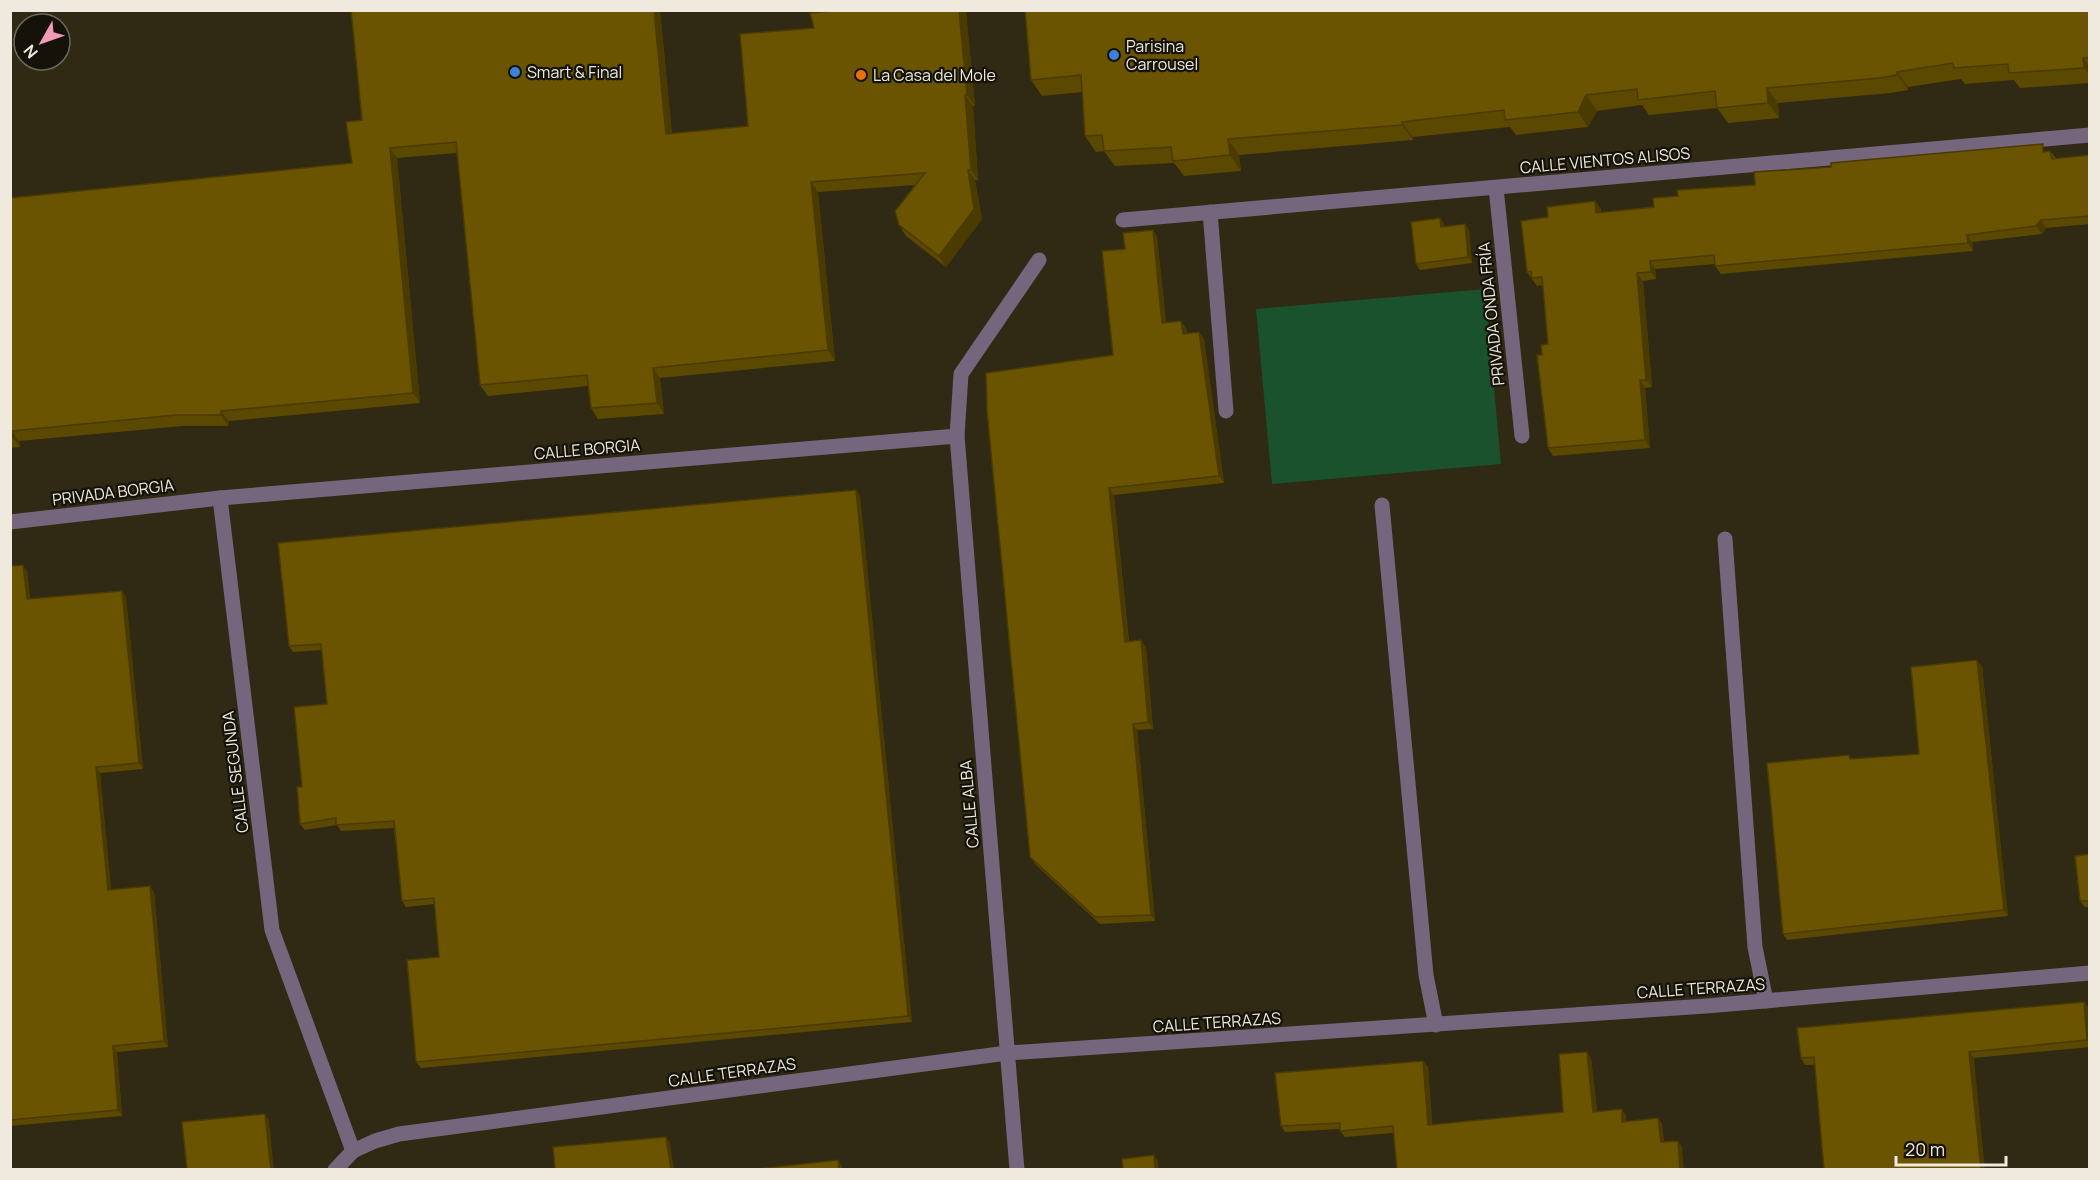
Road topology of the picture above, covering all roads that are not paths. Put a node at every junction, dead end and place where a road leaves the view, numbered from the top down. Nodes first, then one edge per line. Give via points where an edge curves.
1 (2090, 135) edge
2 (1496, 188) junction
3 (1210, 212) junction
4 (1123, 220) dead end
5 (1039, 260) dead end
6 (1226, 411) dead end
7 (957, 436) junction
8 (1522, 436) dead end
9 (220, 498) junction
10 (1382, 506) dead end
11 (10, 522) edge
12 (1725, 539) dead end
13 (2090, 973) edge
14 (1766, 1001) junction
15 (1436, 1025) junction
16 (1007, 1053) junction
17 (353, 1151) junction
18 (335, 1170) edge
19 (1017, 1170) edge

1 - 2 street, CALLE VIENTOS ALISOS
2 - 3 street, CALLE VIENTOS ALISOS
2 - 8 street, PRIVADA ONDA FRÍA
3 - 4 street, CALLE VIENTOS ALISOS
3 - 6 street
5 - 7 street, CALLE ALBA via 961,374
7 - 9 street, CALLE BORGIA
7 - 16 street, CALLE ALBA
9 - 11 street, PRIVADA BORGIA
9 - 17 street, CALLE SEGUNDA via 272,930
10 - 15 street via 1426,975
12 - 14 street via 1755,947
13 - 14 street, CALLE TERRAZAS
14 - 15 street, CALLE TERRAZAS
15 - 16 street, CALLE TERRAZAS
16 - 17 street, CALLE TERRAZAS via 399,1134
16 - 19 street, CALLE ALBA
17 - 18 street

